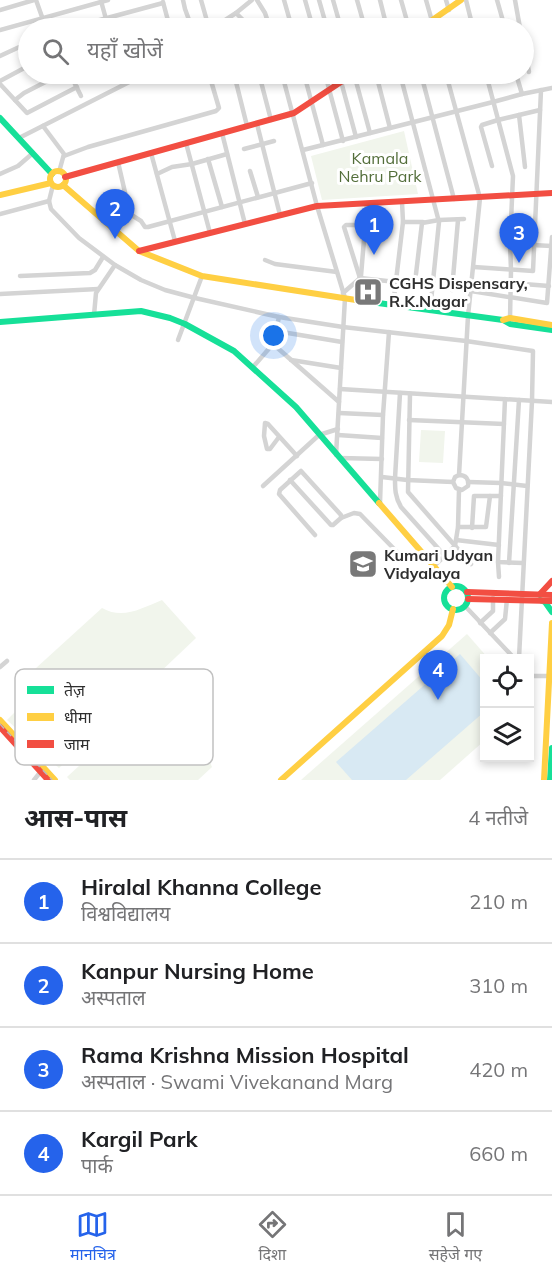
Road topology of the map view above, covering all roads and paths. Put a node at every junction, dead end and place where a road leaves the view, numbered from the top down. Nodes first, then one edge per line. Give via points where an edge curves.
1 (35, 0) edge
2 (108, 0) edge
3 (183, 0) edge
4 (201, 0) edge
5 (252, 0) edge
6 (257, 0) edge
7 (284, 0) edge
8 (305, 0) edge
9 (319, 0) edge
10 (333, 0) edge
11 (357, 0) edge
12 (380, 0) edge
13 (401, 0) edge
14 (426, 0) edge
15 (447, 0) edge
16 (464, 0) edge
17 (498, 0) edge
18 (515, 0) edge
19 (101, 1) edge
20 (162, 1) edge
21 (18, 3) edge
22 (0, 10) edge
23 (449, 10) junction
24 (236, 13) junction
25 (42, 18) edge
26 (45, 18) edge
27 (106, 18) edge
28 (109, 18) edge
29 (167, 18) edge
30 (188, 18) edge
31 (207, 18) edge
32 (228, 18) edge
33 (241, 18) edge
34 (267, 18) edge
35 (289, 18) edge
36 (310, 18) edge
37 (324, 18) edge
38 (338, 18) edge
39 (362, 18) edge
40 (384, 18) edge
41 (406, 18) edge
42 (431, 18) edge
43 (437, 18) edge
44 (470, 18) edge
45 (502, 18) edge
46 (518, 18) edge
47 (18, 25) edge
48 (0, 30) edge
49 (18, 48) edge
50 (0, 56) edge
51 (18, 72) edge
52 (0, 83) edge
53 (42, 84) edge
54 (75, 84) edge
55 (126, 84) edge
56 (212, 84) edge
57 (236, 84) edge
58 (262, 84) edge
59 (285, 84) edge
60 (307, 84) edge
61 (328, 84) edge
62 (338, 84) edge
63 (342, 84) edge
64 (356, 84) edge
65 (379, 84) edge
66 (402, 84) edge
67 (424, 84) edge
68 (449, 84) edge
69 (488, 84) edge
70 (519, 84) edge
71 (77, 87) junction
72 (552, 88) edge
73 (330, 90) junction
74 (541, 90) junction
75 (522, 94) junction
76 (81, 96) dead end
77 (15, 100) junction
78 (312, 102) junction
79 (493, 102) junction
80 (540, 110) junction
81 (456, 111) junction
82 (294, 113) junction
83 (519, 115) junction
84 (433, 117) junction
85 (0, 118) edge
86 (271, 120) junction
87 (498, 120) junction
88 (413, 122) junction
89 (257, 124) junction
90 (43, 126) junction
91 (247, 126) junction
92 (390, 128) junction
93 (222, 133) junction
94 (370, 133) junction
95 (356, 137) junction
96 (19, 138) junction
97 (274, 141) dead end
98 (343, 141) junction
99 (186, 143) junction
100 (262, 145) junction
101 (323, 146) junction
102 (244, 149) dead end
103 (303, 150) junction
104 (33, 153) junction
105 (152, 153) junction
106 (227, 154) junction
107 (64, 156) junction
108 (208, 159) junction
109 (117, 162) junction
110 (192, 164) junction
111 (492, 166) dead end
112 (525, 167) dead end
113 (59, 171) junction
114 (250, 171) dead end
115 (0, 174) edge
116 (52, 174) junction
117 (157, 174) junction
118 (65, 177) junction
119 (312, 183) junction
120 (52, 184) junction
121 (63, 185) junction
122 (274, 193) junction
123 (537, 194) junction
124 (552, 194) edge
125 (0, 195) edge
126 (513, 196) junction
127 (258, 197) junction
128 (480, 198) junction
129 (454, 199) junction
130 (49, 201) junction
131 (434, 201) junction
132 (240, 202) junction
133 (402, 202) junction
134 (367, 203) junction
135 (317, 206) junction
136 (222, 207) junction
137 (204, 212) junction
138 (0, 214) edge
139 (130, 214) junction
140 (280, 215) junction
141 (464, 219) dead end
142 (170, 220) junction
143 (439, 220) junction
144 (458, 220) junction
145 (403, 222) junction
146 (423, 222) junction
147 (245, 224) junction
148 (366, 225) junction
149 (116, 231) junction
150 (210, 233) junction
151 (552, 237) edge
152 (175, 241) junction
153 (510, 244) junction
154 (534, 245) junction
155 (552, 246) edge
156 (139, 251) junction
157 (103, 257) junction
158 (265, 260) dead end
159 (115, 265) junction
160 (474, 267) junction
161 (511, 270) junction
162 (337, 272) junction
163 (416, 274) dead end
164 (20, 276) dead end
165 (202, 276) junction
166 (360, 278) junction
167 (396, 282) junction
168 (511, 283) junction
169 (549, 286) junction
170 (98, 289) junction
171 (452, 290) dead end
172 (471, 291) junction
173 (0, 294) edge
174 (344, 295) junction
175 (195, 298) junction
176 (510, 298) junction
177 (393, 306) junction
178 (429, 311) junction
179 (94, 315) junction
180 (468, 316) junction
181 (279, 317) junction
182 (508, 321) junction
183 (0, 322) edge
184 (185, 324) junction
185 (552, 325) edge
186 (343, 327) junction
187 (552, 330) edge
188 (276, 331) junction
189 (389, 332) junction
190 (178, 340) dead end
191 (466, 340) junction
192 (342, 342) junction
193 (273, 344) junction
194 (289, 360) junction
195 (253, 368) junction
196 (341, 368) junction
197 (340, 389) junction
198 (386, 391) junction
199 (400, 393) junction
200 (410, 394) junction
201 (463, 396) junction
202 (505, 399) junction
203 (519, 400) junction
204 (532, 400) junction
205 (339, 402) junction
206 (552, 402) edge
207 (339, 412) junction
208 (383, 416) junction
209 (409, 420) junction
210 (462, 422) junction
211 (504, 424) junction
212 (338, 429) junction
213 (319, 435) junction
214 (338, 435) junction
215 (279, 436) junction
216 (382, 438) junction
217 (297, 456) junction
218 (338, 456) junction
219 (382, 459) junction
220 (291, 461) junction
221 (301, 471) junction
222 (459, 475) junction
223 (382, 477) junction
224 (395, 478) junction
225 (290, 480) junction
226 (407, 480) junction
227 (453, 482) junction
228 (469, 482) junction
229 (501, 483) junction
230 (514, 484) junction
231 (263, 486) dead end
232 (527, 486) junction
233 (459, 490) junction
234 (490, 496) junction
235 (501, 496) junction
236 (380, 503) junction
237 (341, 518) junction
238 (458, 527) junction
239 (472, 528) junction
240 (315, 536) dead end
241 (455, 543) junction
242 (499, 545) junction
243 (399, 554) dead end
244 (445, 556) junction
245 (498, 562) junction
246 (509, 562) junction
247 (523, 563) junction
248 (471, 564) dead end
249 (435, 566) junction
250 (499, 577) dead end
251 (552, 580) edge
252 (452, 587) junction
253 (552, 595) edge
254 (467, 596) junction
255 (493, 596) junction
256 (523, 597) junction
257 (540, 597) junction
258 (507, 599) junction
259 (552, 601) edge
260 (465, 606) junction
261 (453, 609) junction
262 (552, 612) edge
263 (480, 622) junction
264 (552, 623) edge
265 (490, 633) junction
266 (513, 654) edge
267 (517, 654) edge
268 (551, 658) edge
269 (7, 661) dead end
270 (0, 667) edge
271 (534, 676) edge
272 (550, 676) junction
273 (0, 720) edge
274 (0, 727) edge
275 (3, 736) edge
276 (15, 737) edge
277 (15, 746) edge
278 (552, 748) edge
279 (37, 765) edge
280 (39, 765) edge
281 (43, 770) junction
282 (34, 780) edge
283 (48, 780) edge
284 (55, 780) edge
285 (280, 780) edge
286 (544, 780) edge
287 (550, 780) edge

1 - 21 street
1 - 25 street
2 - 19 street
3 - 30 street
4 - 31 street
5 - 24 street
6 - 34 street
7 - 35 street
8 - 36 street
9 - 37 street
10 - 38 street
11 - 39 street
12 - 40 street
13 - 41 street
14 - 42 street
15 - 23 street
16 - 23 main road
16 - 44 street
17 - 45 street
18 - 46 street
19 - 26 street
19 - 27 street
20 - 28 street
20 - 29 street
21 - 22 street
23 - 43 main road
24 - 32 street
24 - 33 street
47 - 48 street
49 - 50 street
51 - 52 street
52 - 77 street
53 - 77 street
54 - 71 street
55 - 90 street
56 - 107 street via 219,108 216,111
57 - 91 street
58 - 86 street
59 - 82 street
60 - 78 street
61 - 73 street
62 - 73 main road
63 - 95 street
64 - 94 street
65 - 92 street
66 - 88 street
67 - 84 street
68 - 81 street
69 - 79 street
70 - 75 street
71 - 76 street
71 - 77 street via 29,113
72 - 74 street
73 - 78 main road
73 - 98 street
74 - 75 street
74 - 80 street
75 - 79 street
78 - 82 main road
78 - 101 street
79 - 81 street
79 - 87 street
80 - 83 street
80 - 123 street
81 - 84 street
81 - 128 street
82 - 86 main road
82 - 103 street
83 - 87 street
83 - 112 street
84 - 88 street
84 - 129 street
85 - 96 main road
86 - 89 main road
87 - 111 street via 481,126
87 - 126 street via 513,176
88 - 92 street
88 - 131 street
89 - 91 main road
89 - 100 street
90 - 96 street
90 - 107 street
91 - 93 main road
92 - 94 street
93 - 99 main road
93 - 106 street
94 - 95 street
95 - 98 street
96 - 104 main road
97 - 100 street
98 - 101 street
99 - 105 main road
99 - 110 street
100 - 102 street
100 - 122 street
101 - 103 street
103 - 119 street
104 - 115 street
104 - 116 main road
105 - 109 main road
105 - 117 street
106 - 108 street
106 - 132 street
107 - 113 street
108 - 110 street
108 - 136 street
109 - 118 main road
109 - 139 street
110 - 117 street
110 - 137 street
113 - 116 main road
113 - 118 main road
114 - 127 street
116 - 120 main road
117 - 142 street
118 - 121 main road
119 - 122 street
119 - 135 street
120 - 121 main road
120 - 125 main road
120 - 130 street
121 - 149 main road
122 - 127 street
122 - 140 street
123 - 124 main road
123 - 126 main road
123 - 154 street
126 - 128 main road
126 - 153 street
127 - 132 street
128 - 129 main road
128 - 160 street
129 - 131 main road
130 - 138 street
130 - 157 street via 51,210
131 - 133 main road
131 - 143 street
132 - 136 street
132 - 147 street
133 - 134 main road
133 - 145 street
134 - 135 main road
134 - 148 street
135 - 140 main road
135 - 162 street
136 - 137 street
137 - 142 street
137 - 150 street
139 - 142 street via 146,227
139 - 149 street
140 - 147 main road
141 - 144 street
142 - 152 street
143 - 144 street
143 - 146 street
143 - 178 street
144 - 171 street
145 - 146 street
145 - 167 street
146 - 163 street
147 - 150 main road
148 - 166 street
148 - 166 street via 344,227
149 - 156 main road
150 - 152 main road
151 - 155 street
152 - 156 main road
153 - 154 street
153 - 161 street
154 - 155 street
154 - 161 street via 533,271
155 - 169 street
156 - 165 main road
157 - 159 street
157 - 164 street via 90,273
158 - 162 street
159 - 170 street
159 - 175 street via 165,290
160 - 161 street
160 - 172 street
161 - 168 street
162 - 174 street
165 - 174 main road
165 - 175 street
166 - 167 street
166 - 174 street
167 - 177 street
168 - 169 street
168 - 176 street
169 - 176 street via 548,303
170 - 173 street
170 - 179 street
172 - 176 street
172 - 180 street
174 - 177 main road
174 - 186 street
175 - 181 street
175 - 184 street
176 - 182 street
177 - 178 main road
178 - 180 main road
179 - 183 main road
179 - 184 main road via 141,311
180 - 182 main road
180 - 191 street
181 - 186 street
181 - 188 street
182 - 185 main road
182 - 187 main road
184 - 190 street
184 - 195 main road via 234,351
186 - 189 street
186 - 192 street
188 - 192 street
188 - 193 street
189 - 191 street
189 - 198 street
191 - 201 street
191 - 204 street via 533,351
192 - 196 street
193 - 194 street
193 - 195 street
194 - 196 street
194 - 205 street
195 - 213 main road via 296,407
196 - 197 street
197 - 198 street
197 - 205 street
198 - 199 street
198 - 208 street
199 - 200 street
199 - 224 street
200 - 201 street
200 - 209 street
201 - 202 street
201 - 210 street
202 - 203 street
202 - 211 street
203 - 204 street
203 - 230 street
204 - 206 street
204 - 232 street
205 - 207 street
207 - 208 street
207 - 212 street
208 - 216 street
209 - 210 street
209 - 226 street
210 - 211 street
210 - 222 street
211 - 229 street
212 - 213 street
212 - 214 street
213 - 217 street
213 - 218 main road
214 - 216 street
214 - 218 street
215 - 215 street via 268,424 265,423 267,449
215 - 217 street
216 - 219 street
217 - 220 street
218 - 219 street
218 - 236 main road
219 - 223 street
220 - 221 street
220 - 231 street
221 - 225 street
221 - 237 street
222 - 227 street
222 - 228 street
223 - 224 street
223 - 236 street
224 - 226 street
224 - 244 street via 401,507
225 - 237 street via 329,524
225 - 240 street via 279,494
226 - 227 street
226 - 241 street via 410,496
227 - 233 street
228 - 229 street
228 - 233 street
229 - 230 street
229 - 235 street
230 - 232 street
230 - 246 street
232 - 247 street
233 - 238 street
234 - 235 street
234 - 239 street via 487,527
234 - 239 street via 474,496
235 - 242 street
236 - 249 main road
237 - 243 street via 360,514
238 - 239 street
238 - 241 street
241 - 242 street
241 - 244 street
241 - 248 street
242 - 245 street
244 - 249 street
245 - 246 street
245 - 250 street
246 - 247 street
247 - 256 street
249 - 252 main road
251 - 257 main road
252 - 254 main road via 462,588
252 - 261 main road via 445,597
253 - 257 main road
254 - 255 main road
254 - 260 main road
255 - 256 main road
255 - 258 main road
255 - 263 street via 493,611
256 - 257 main road
256 - 258 main road
256 - 267 street
257 - 259 main road
257 - 262 main road
258 - 265 street via 505,619
260 - 261 main road
260 - 263 street
261 - 285 main road via 442,636
263 - 265 street
264 - 268 main road
265 - 266 street
268 - 272 main road
269 - 270 street
271 - 272 street
272 - 286 main road
273 - 276 main road
274 - 275 main road
275 - 277 main road
278 - 287 main road
279 - 281 main road
280 - 281 main road
281 - 282 street
281 - 283 main road
281 - 284 main road

